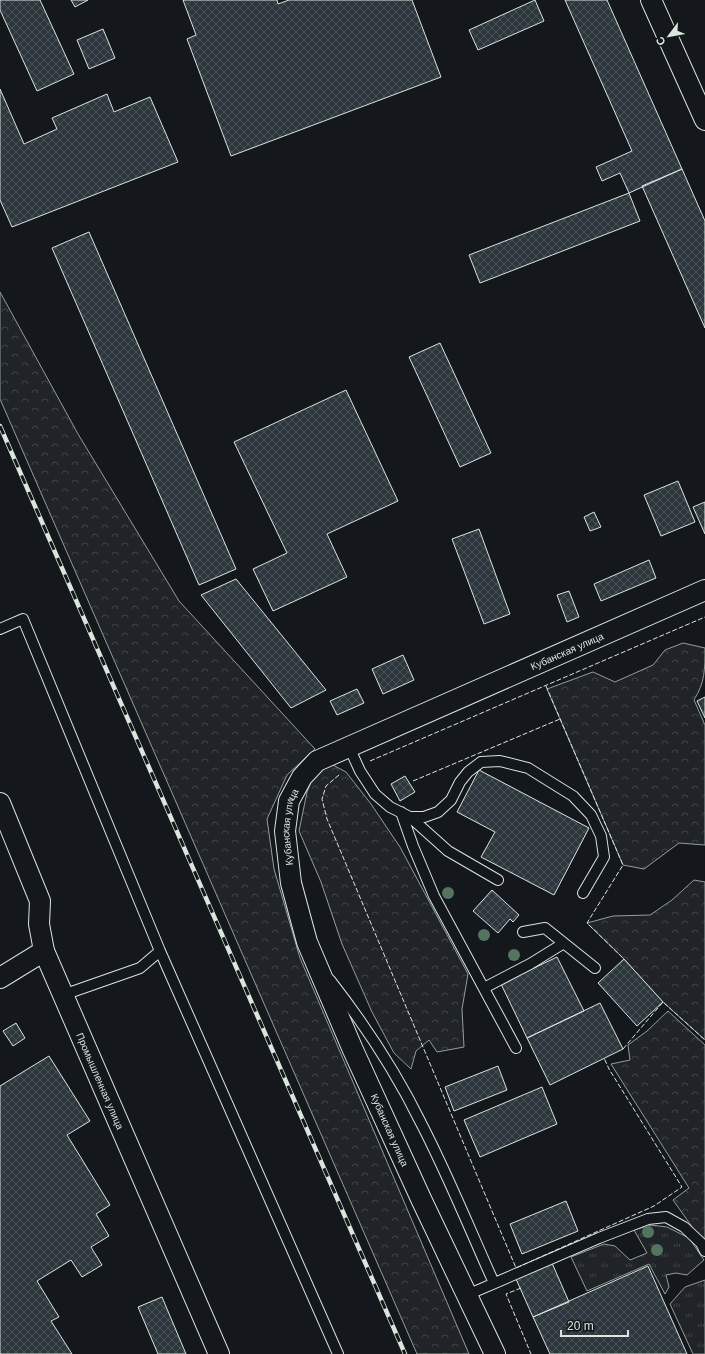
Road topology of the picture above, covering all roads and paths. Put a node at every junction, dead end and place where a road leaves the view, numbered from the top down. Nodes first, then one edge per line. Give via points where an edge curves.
1 (651, 0) edge
2 (705, 120) edge
3 (705, 590) edge
4 (0, 629) edge
5 (349, 747) junction
6 (0, 803) edge
7 (405, 814) junction
8 (498, 880) dead end
9 (583, 893) dead end
10 (523, 932) dead end
11 (564, 943) junction
12 (44, 951) junction
13 (160, 951) junction
14 (314, 958) junction
15 (595, 968) dead end
16 (0, 978) edge
17 (484, 988) junction
18 (63, 995) junction
19 (516, 1048) dead end
20 (705, 1251) edge
21 (494, 1283) junction
22 (467, 1295) junction
23 (219, 1354) edge
24 (338, 1354) edge
25 (495, 1354) edge

1 - 2 street
3 - 5 street, Кубанская улица
4 - 13 lane via 23,619
5 - 7 lane via 375,794 390,807
5 - 14 street, Кубанская улица via 316,761 302,777 289,801 285,831 291,883 307,942
6 - 12 street, Промышленная улица via 40,901 39,924
7 - 8 lane via 448,851
7 - 9 lane via 424,817 438,812 451,800 468,772 481,762 500,761 528,768 573,796 591,815 601,836 604,858
7 - 17 lane via 413,846 434,896
10 - 11 lane via 545,928
11 - 15 lane
11 - 17 lane
12 - 16 street
12 - 18 street, Промышленная улица
13 - 18 lane via 140,968
13 - 24 lane
14 - 21 lane via 362,1021 396,1076 421,1123
14 - 22 street, Кубанская улица via 383,1115
17 - 19 lane
18 - 23 street, Промышленная улица
20 - 21 lane via 701,1243 684,1227 666,1217 648,1219
21 - 22 lane
22 - 25 street, Кубанская улица

